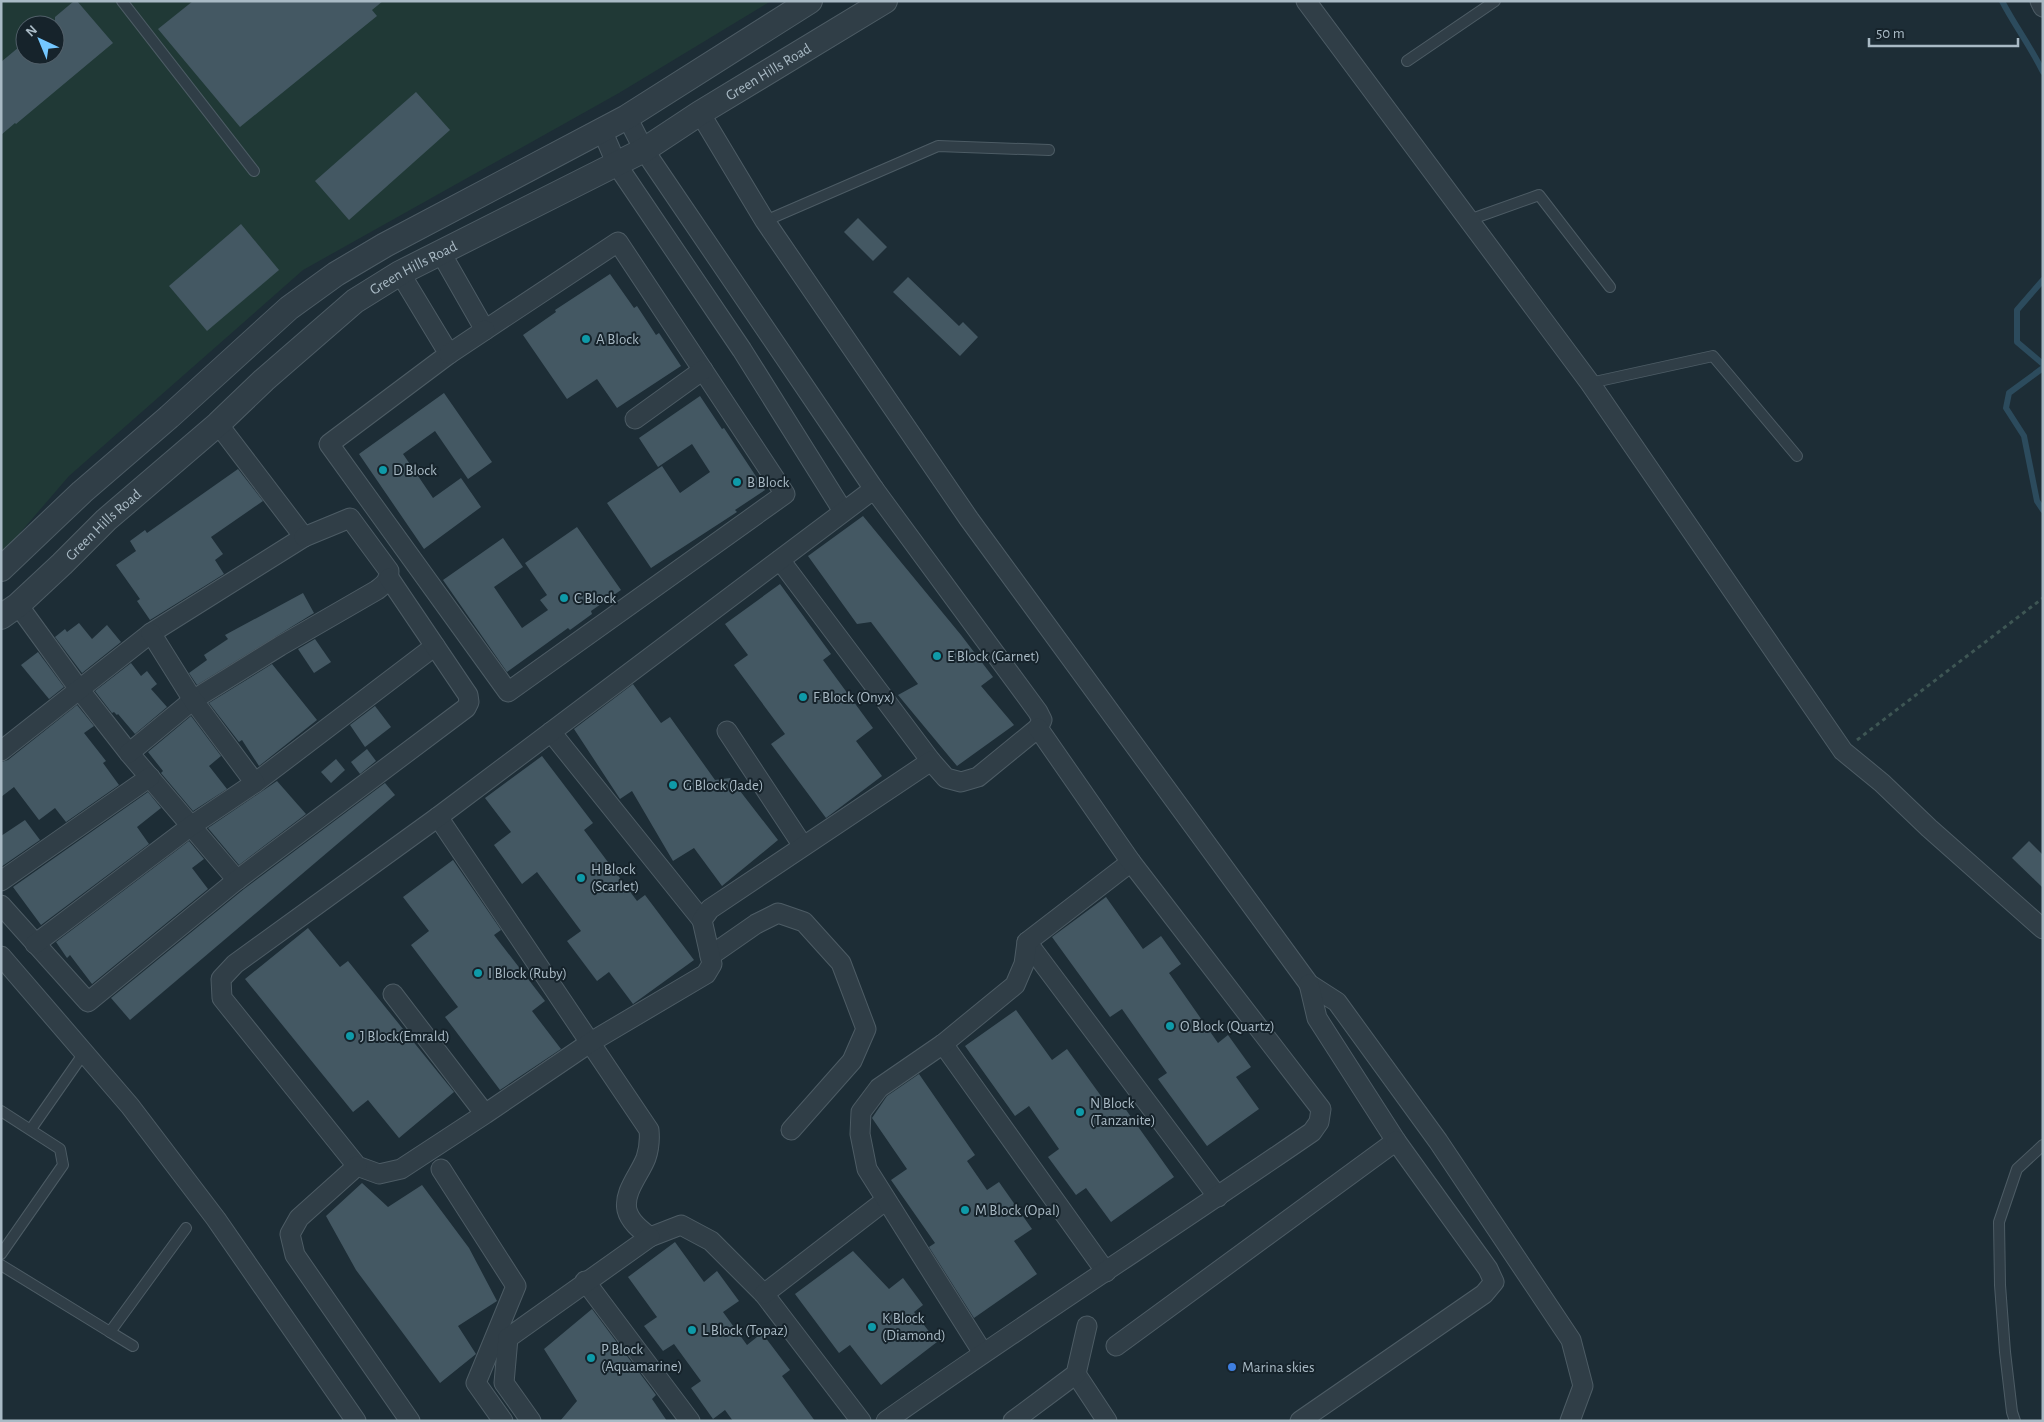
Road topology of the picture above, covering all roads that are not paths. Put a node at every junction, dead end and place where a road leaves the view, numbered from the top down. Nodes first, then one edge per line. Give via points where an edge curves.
1 (122, 1) edge
2 (810, 1) edge
3 (885, 1) edge
4 (1306, 1) edge
5 (1495, 1) edge
6 (2040, 1) edge
7 (2043, 7) edge
8 (1407, 61) dead end
9 (700, 112) junction
10 (626, 117) junction
11 (602, 130) junction
12 (644, 150) junction
13 (1049, 150) dead end
14 (617, 164) junction
15 (254, 171) dead end
16 (1469, 220) junction
17 (765, 221) junction
18 (441, 253) junction
19 (400, 274) junction
20 (1610, 287) dead end
21 (485, 330) junction
22 (768, 332) junction
23 (742, 350) junction
24 (449, 354) junction
25 (703, 370) junction
26 (1590, 383) junction
27 (635, 418) dead end
28 (218, 424) junction
29 (1797, 456) dead end
30 (874, 489) junction
31 (843, 511) junction
32 (304, 537) junction
33 (780, 560) junction
34 (1, 570) edge
35 (388, 578) junction
36 (9, 611) edge
37 (151, 633) junction
38 (435, 646) junction
39 (79, 689) junction
40 (193, 700) junction
41 (1038, 728) junction
42 (727, 731) dead end
43 (551, 732) junction
44 (1, 751) edge
45 (129, 753) junction
46 (931, 761) junction
47 (150, 777) junction
48 (254, 783) junction
49 (438, 816) junction
50 (191, 826) junction
51 (804, 846) junction
52 (1131, 862) junction
53 (237, 880) junction
54 (1, 881) edge
55 (1, 905) edge
56 (702, 920) junction
57 (2043, 929) edge
58 (1027, 942) junction
59 (35, 944) junction
60 (1, 956) edge
61 (710, 956) junction
62 (1309, 984) junction
63 (393, 994) dead end
64 (591, 1042) junction
65 (943, 1044) junction
66 (84, 1053) junction
67 (1, 1111) edge
68 (485, 1114) junction
69 (31, 1129) junction
70 (791, 1130) dead end
71 (1396, 1141) junction
72 (2043, 1145) edge
73 (357, 1166) junction
74 (441, 1170) dead end
75 (1218, 1197) junction
76 (886, 1200) junction
77 (186, 1228) dead end
78 (650, 1237) junction
79 (1, 1254) edge
80 (1, 1265) edge
81 (1106, 1272) junction
82 (585, 1281) junction
83 (764, 1294) junction
84 (1087, 1326) dead end
85 (110, 1332) junction
86 (133, 1346) dead end
87 (1116, 1346) dead end
88 (983, 1352) junction
89 (1076, 1374) junction
90 (356, 1421) edge
91 (410, 1421) edge
92 (503, 1421) edge
93 (531, 1421) edge
94 (690, 1421) edge
95 (861, 1421) edge
96 (886, 1421) edge
97 (1013, 1421) edge
98 (1107, 1421) edge
99 (1300, 1421) edge
100 (1570, 1421) edge
101 (2015, 1421) edge

1 - 15 lane
2 - 10 street
3 - 9 street, Green Hills Road
4 - 16 street
5 - 8 lane
6 - 7 street
9 - 12 street, Green Hills Road
9 - 17 street
10 - 11 street
10 - 12 street
11 - 14 street
11 - 34 street via 336,274 297,303 82,492
12 - 14 street, Green Hills Road
12 - 22 street
13 - 17 lane via 938,146
14 - 18 street, Green Hills Road
14 - 23 street
16 - 20 lane via 1539,195
16 - 26 street
17 - 62 street via 969,519
18 - 19 street, Green Hills Road
18 - 21 street
19 - 24 street
19 - 28 street, Green Hills Road via 354,301
21 - 24 street
21 - 25 street via 618,242
22 - 23 street
22 - 30 street
23 - 31 street
24 - 25 street via 329,444 508,692 786,494
25 - 27 street
26 - 29 lane via 1713,356
26 - 57 street via 1843,751
28 - 32 street
28 - 36 street, Green Hills Road via 106,520
30 - 31 street
30 - 41 street via 1038,712 1042,720
31 - 33 street
32 - 35 street via 350,518 388,571
32 - 37 street
33 - 43 street
33 - 46 street
35 - 38 street
35 - 40 street via 377,590
36 - 39 street
37 - 39 street
37 - 40 street
38 - 48 street
38 - 53 street via 468,695 466,708
39 - 44 street
39 - 45 street
40 - 45 street
40 - 48 street
41 - 46 street via 978,777 961,782 946,778
41 - 52 street
42 - 51 street
43 - 49 street
43 - 56 street
45 - 47 street
46 - 51 street
47 - 50 street
47 - 54 street
48 - 50 street
49 - 64 street
49 - 73 street via 235,964 221,979 222,998
50 - 53 street
50 - 59 street
51 - 56 street via 710,909
52 - 58 street
52 - 75 street via 1321,1109 1319,1122 1312,1132
53 - 59 street via 88,1002
55 - 59 street
56 - 61 street
58 - 65 street via 1024,964 1015,985
58 - 75 street
60 - 66 street
61 - 64 street via 712,964 706,974
61 - 70 street via 778,913 804,922 841,963 866,1029 852,1061
62 - 71 street via 1317,1018
62 - 100 street via 1337,1002 1438,1141 1571,1340 1583,1386
63 - 68 street
64 - 68 street
64 - 78 street via 649,1130 646,1159 629,1191 627,1209 636,1225
65 - 76 street via 879,1088 861,1112 860,1134 867,1169
65 - 81 street
66 - 69 lane
66 - 90 street via 130,1106 216,1219
67 - 69 lane
68 - 73 street via 401,1169 379,1174
69 - 79 lane via 60,1149 63,1165
71 - 87 street
71 - 99 street via 1488,1268 1494,1282 1484,1294
72 - 101 lane via 2017,1169 1999,1222 2005,1352
73 - 91 street via 299,1218 290,1234 295,1256
74 - 92 street via 516,1286 476,1383
75 - 81 street
76 - 83 street
76 - 88 street
77 - 85 lane
78 - 82 street
78 - 83 street via 681,1225 710,1241
80 - 85 lane
81 - 88 street
82 - 93 street via 508,1338 504,1383
82 - 94 street
83 - 95 street
84 - 89 street
85 - 86 lane
88 - 96 street
89 - 97 street
89 - 98 street

